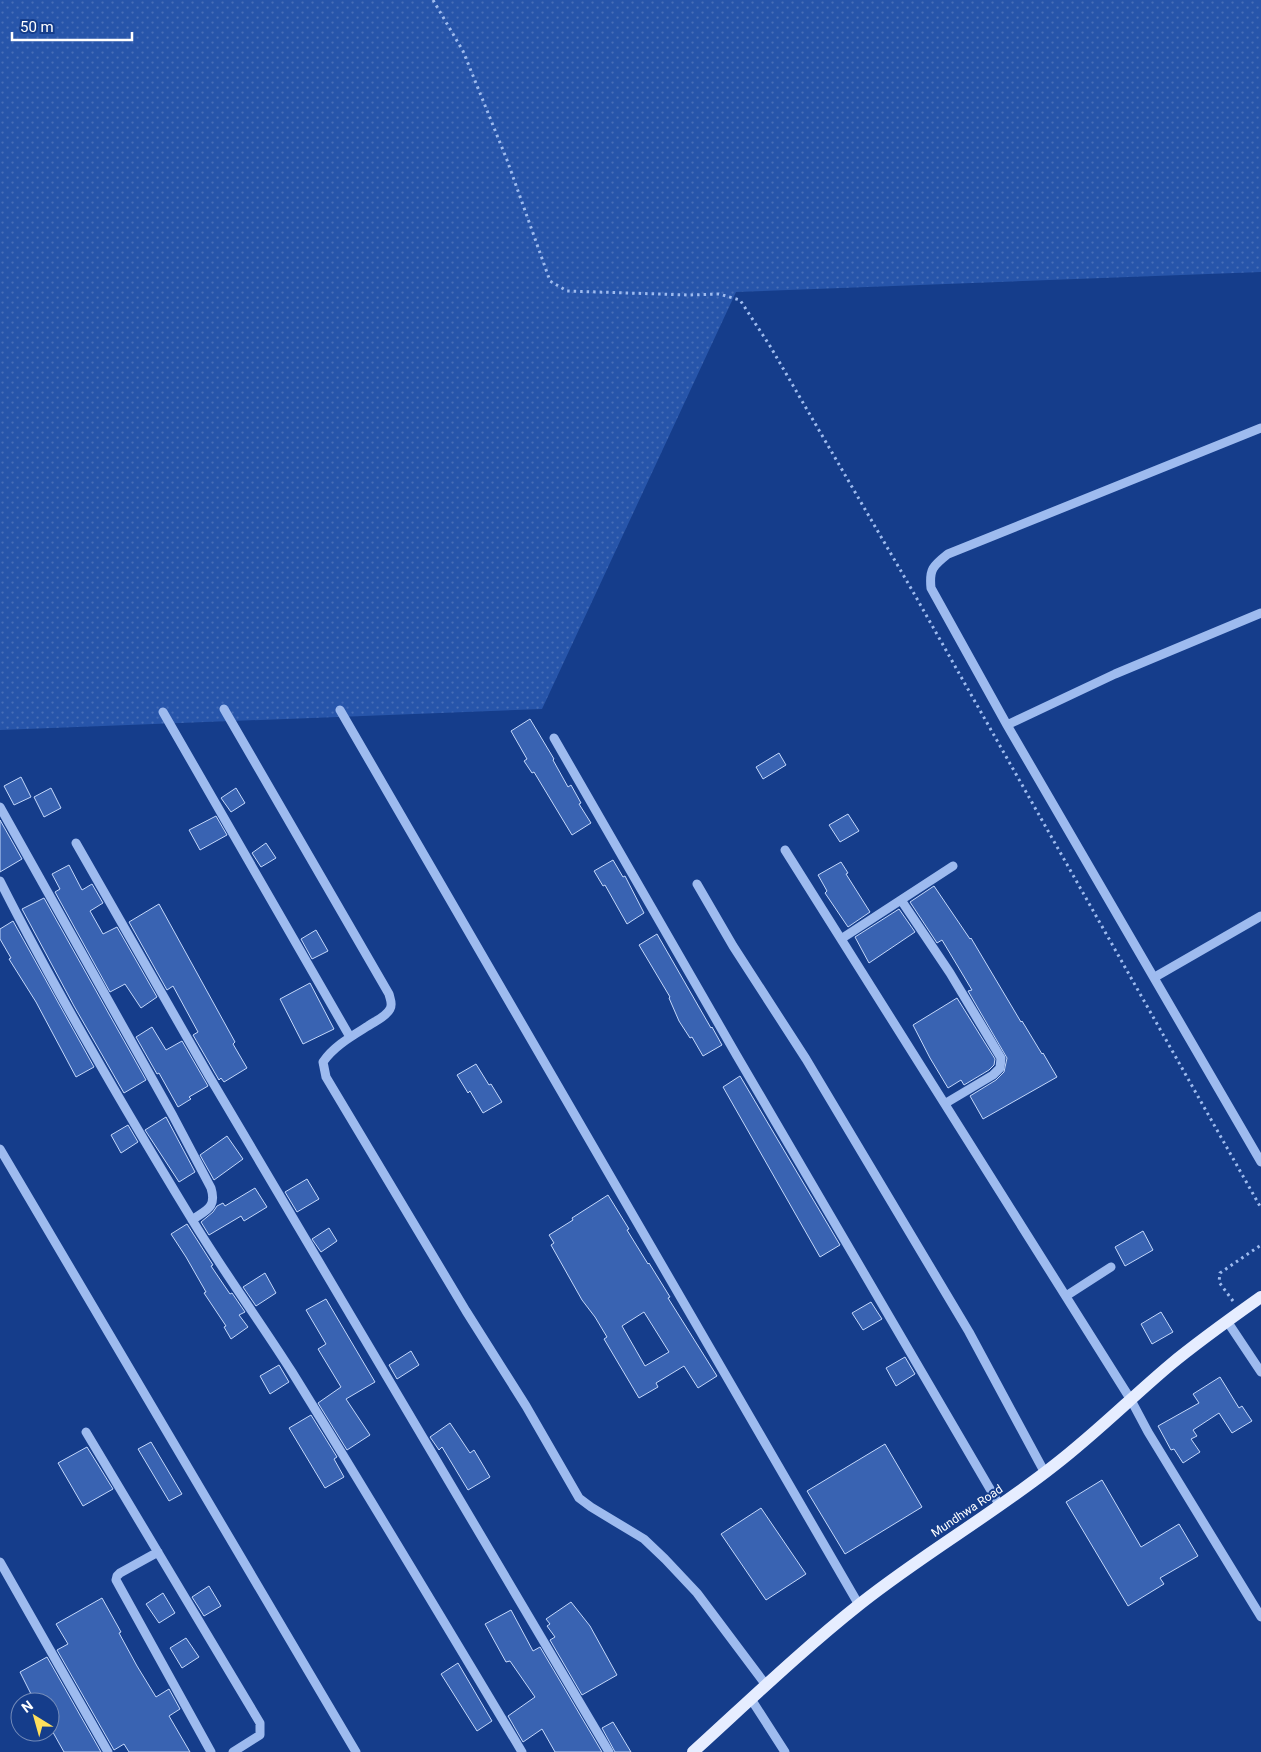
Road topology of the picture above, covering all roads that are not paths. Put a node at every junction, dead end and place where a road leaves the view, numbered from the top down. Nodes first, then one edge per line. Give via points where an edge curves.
1 (1261, 428) edge
2 (1261, 613) edge
3 (224, 709) dead end
4 (340, 710) dead end
5 (164, 712) dead end
6 (1007, 725) junction
7 (554, 738) dead end
8 (0, 807) edge
9 (76, 843) dead end
10 (785, 850) dead end
11 (953, 866) dead end
12 (0, 881) edge
13 (697, 884) dead end
14 (901, 900) junction
15 (1261, 916) edge
16 (841, 939) junction
17 (1155, 977) junction
18 (350, 1037) junction
19 (946, 1104) junction
20 (0, 1148) edge
21 (1261, 1162) edge
22 (192, 1220) junction
23 (1111, 1267) dead end
24 (1066, 1296) junction
25 (1261, 1298) edge
26 (1227, 1321) junction
27 (1261, 1372) edge
28 (1131, 1400) junction
29 (86, 1432) dead end
30 (1045, 1473) junction
31 (1000, 1506) junction
32 (158, 1552) junction
33 (0, 1562) edge
34 (859, 1605) junction
35 (1261, 1617) edge
36 (766, 1685) junction
37 (751, 1699) junction
38 (239, 1751) edge
39 (108, 1752) edge
40 (211, 1752) edge
41 (356, 1752) edge
42 (522, 1752) edge
43 (609, 1752) edge
44 (693, 1752) edge
45 (785, 1752) edge

1 - 6 street via 948,554 934,566 930,575 931,588
2 - 6 street via 1115,674
3 - 18 street via 389,994 392,1002 384,1016
4 - 34 street
5 - 18 street
6 - 17 street
7 - 31 street
8 - 22 street via 211,1188 212,1204
9 - 43 street via 214,1084
10 - 16 street
11 - 14 street
12 - 22 street via 92,1050
13 - 30 street via 806,1058 969,1332
14 - 16 street
14 - 19 street via 1001,1058 1000,1068 993,1074
15 - 17 street
16 - 19 street
17 - 21 street
18 - 36 street via 323,1062 326,1077 572,1486 591,1507 644,1539 665,1558 697,1593
19 - 24 street
20 - 41 street
22 - 42 street via 290,1370
23 - 24 street
24 - 28 street
25 - 26 main road, Mundhwa Road
26 - 27 street
26 - 28 main road, Mundhwa Road
28 - 30 main road, Mundhwa Road
28 - 35 street
29 - 32 street
30 - 31 main road, Mundhwa Road
31 - 34 main road, Mundhwa Road via 937,1547
32 - 38 street via 260,1724 260,1735
32 - 40 street via 120,1573 116,1580
33 - 39 street
34 - 36 main road, Mundhwa Road
36 - 37 main road, Mundhwa Road
37 - 44 main road, Mundhwa Road
37 - 45 street

